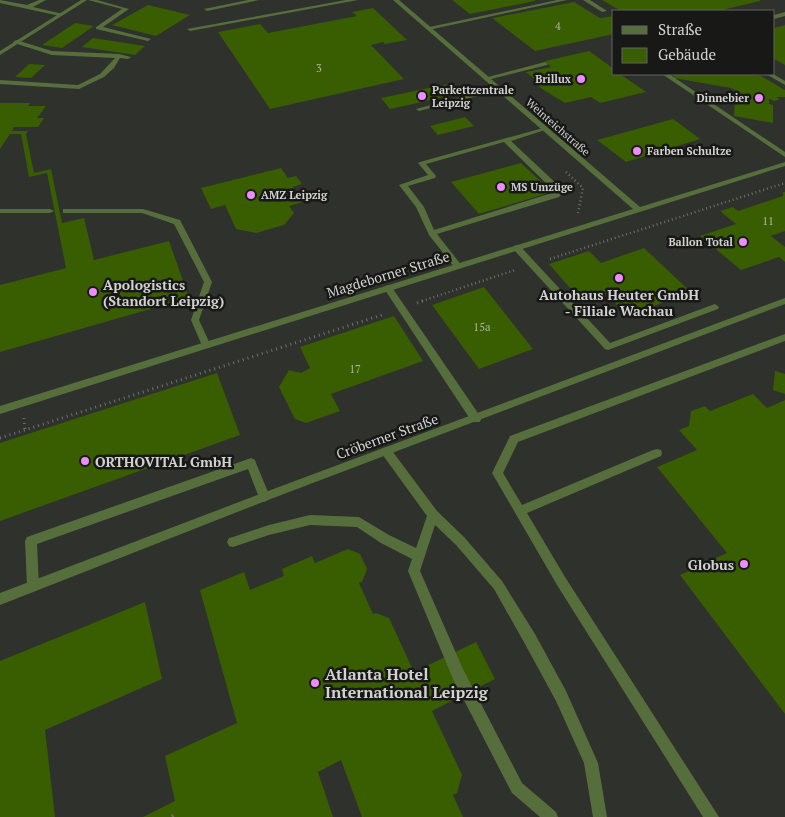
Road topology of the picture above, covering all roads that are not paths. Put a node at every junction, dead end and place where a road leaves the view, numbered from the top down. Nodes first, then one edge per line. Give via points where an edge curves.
1 (43, 0) edge
2 (84, 0) edge
3 (92, 0) edge
4 (256, 0) edge
5 (355, 0) edge
6 (396, 0) edge
7 (564, 0) edge
8 (586, 0) edge
9 (0, 1) edge
10 (28, 8) junction
11 (207, 9) dead end
12 (604, 11) dead end
13 (60, 14) junction
14 (428, 28) junction
15 (190, 29) dead end
16 (148, 39) dead end
17 (16, 42) junction
18 (1, 52) edge
19 (119, 56) junction
20 (128, 57) dead end
21 (545, 64) dead end
22 (666, 75) edge
23 (771, 75) edge
24 (486, 78) junction
25 (0, 82) edge
26 (785, 83) edge
27 (499, 89) junction
28 (419, 109) dead end
29 (545, 129) junction
30 (506, 140) junction
31 (785, 155) edge
32 (785, 164) edge
33 (639, 210) junction
34 (0, 211) edge
35 (50, 211) dead end
36 (66, 211) dead end
37 (432, 234) junction
38 (517, 248) junction
39 (458, 266) junction
40 (388, 288) junction
41 (785, 301) edge
42 (714, 307) dead end
43 (785, 337) edge
44 (206, 346) junction
45 (0, 410) edge
46 (476, 419) junction
47 (386, 451) junction
48 (657, 453) dead end
49 (264, 497) junction
50 (520, 511) junction
51 (433, 514) junction
52 (233, 542) dead end
53 (419, 556) junction
54 (33, 586) junction
55 (0, 599) edge
56 (551, 817) edge
57 (600, 817) edge
58 (712, 817) edge

1 - 10 street
2 - 13 street
3 - 16 street via 126,8 98,28
4 - 11 street
5 - 15 street
6 - 14 street, Weinteichstraße
7 - 14 street
8 - 12 street
9 - 10 street
10 - 13 street
13 - 17 street
14 - 24 street, Weinteichstraße
17 - 18 street
17 - 19 street via 52,53
19 - 20 street
19 - 25 street via 105,73 79,88
21 - 24 street
22 - 31 street
23 - 26 street
24 - 27 street, Weinteichstraße
27 - 28 street
27 - 29 street, Weinteichstraße
29 - 30 street
29 - 33 street, Weinteichstraße
30 - 37 street via 422,163 432,176 403,185 420,208
30 - 37 street via 559,193
32 - 33 street, Magdeborner Straße
33 - 38 street, Magdeborner Straße
34 - 35 street
36 - 44 street via 143,211 177,222 208,282 195,320
37 - 39 street
38 - 39 street, Magdeborner Straße
38 - 42 street via 608,347
39 - 40 street, Magdeborner Straße
40 - 44 street, Magdeborner Straße
40 - 46 street
41 - 46 street, Cröberner Straße
43 - 50 street via 514,439 497,473
44 - 45 street, Magdeborner Straße
46 - 47 street, Cröberner Straße
47 - 49 street, Cröberner Straße
47 - 51 street
48 - 50 street
49 - 54 street, Cröberner Straße
49 - 54 street via 251,463 31,541
50 - 58 street via 599,642
51 - 53 street
51 - 57 street via 498,585 530,639 561,696 591,763
52 - 53 street via 310,520 359,522
53 - 56 street via 414,571 458,674 517,788
54 - 55 street, Cröberner Straße

